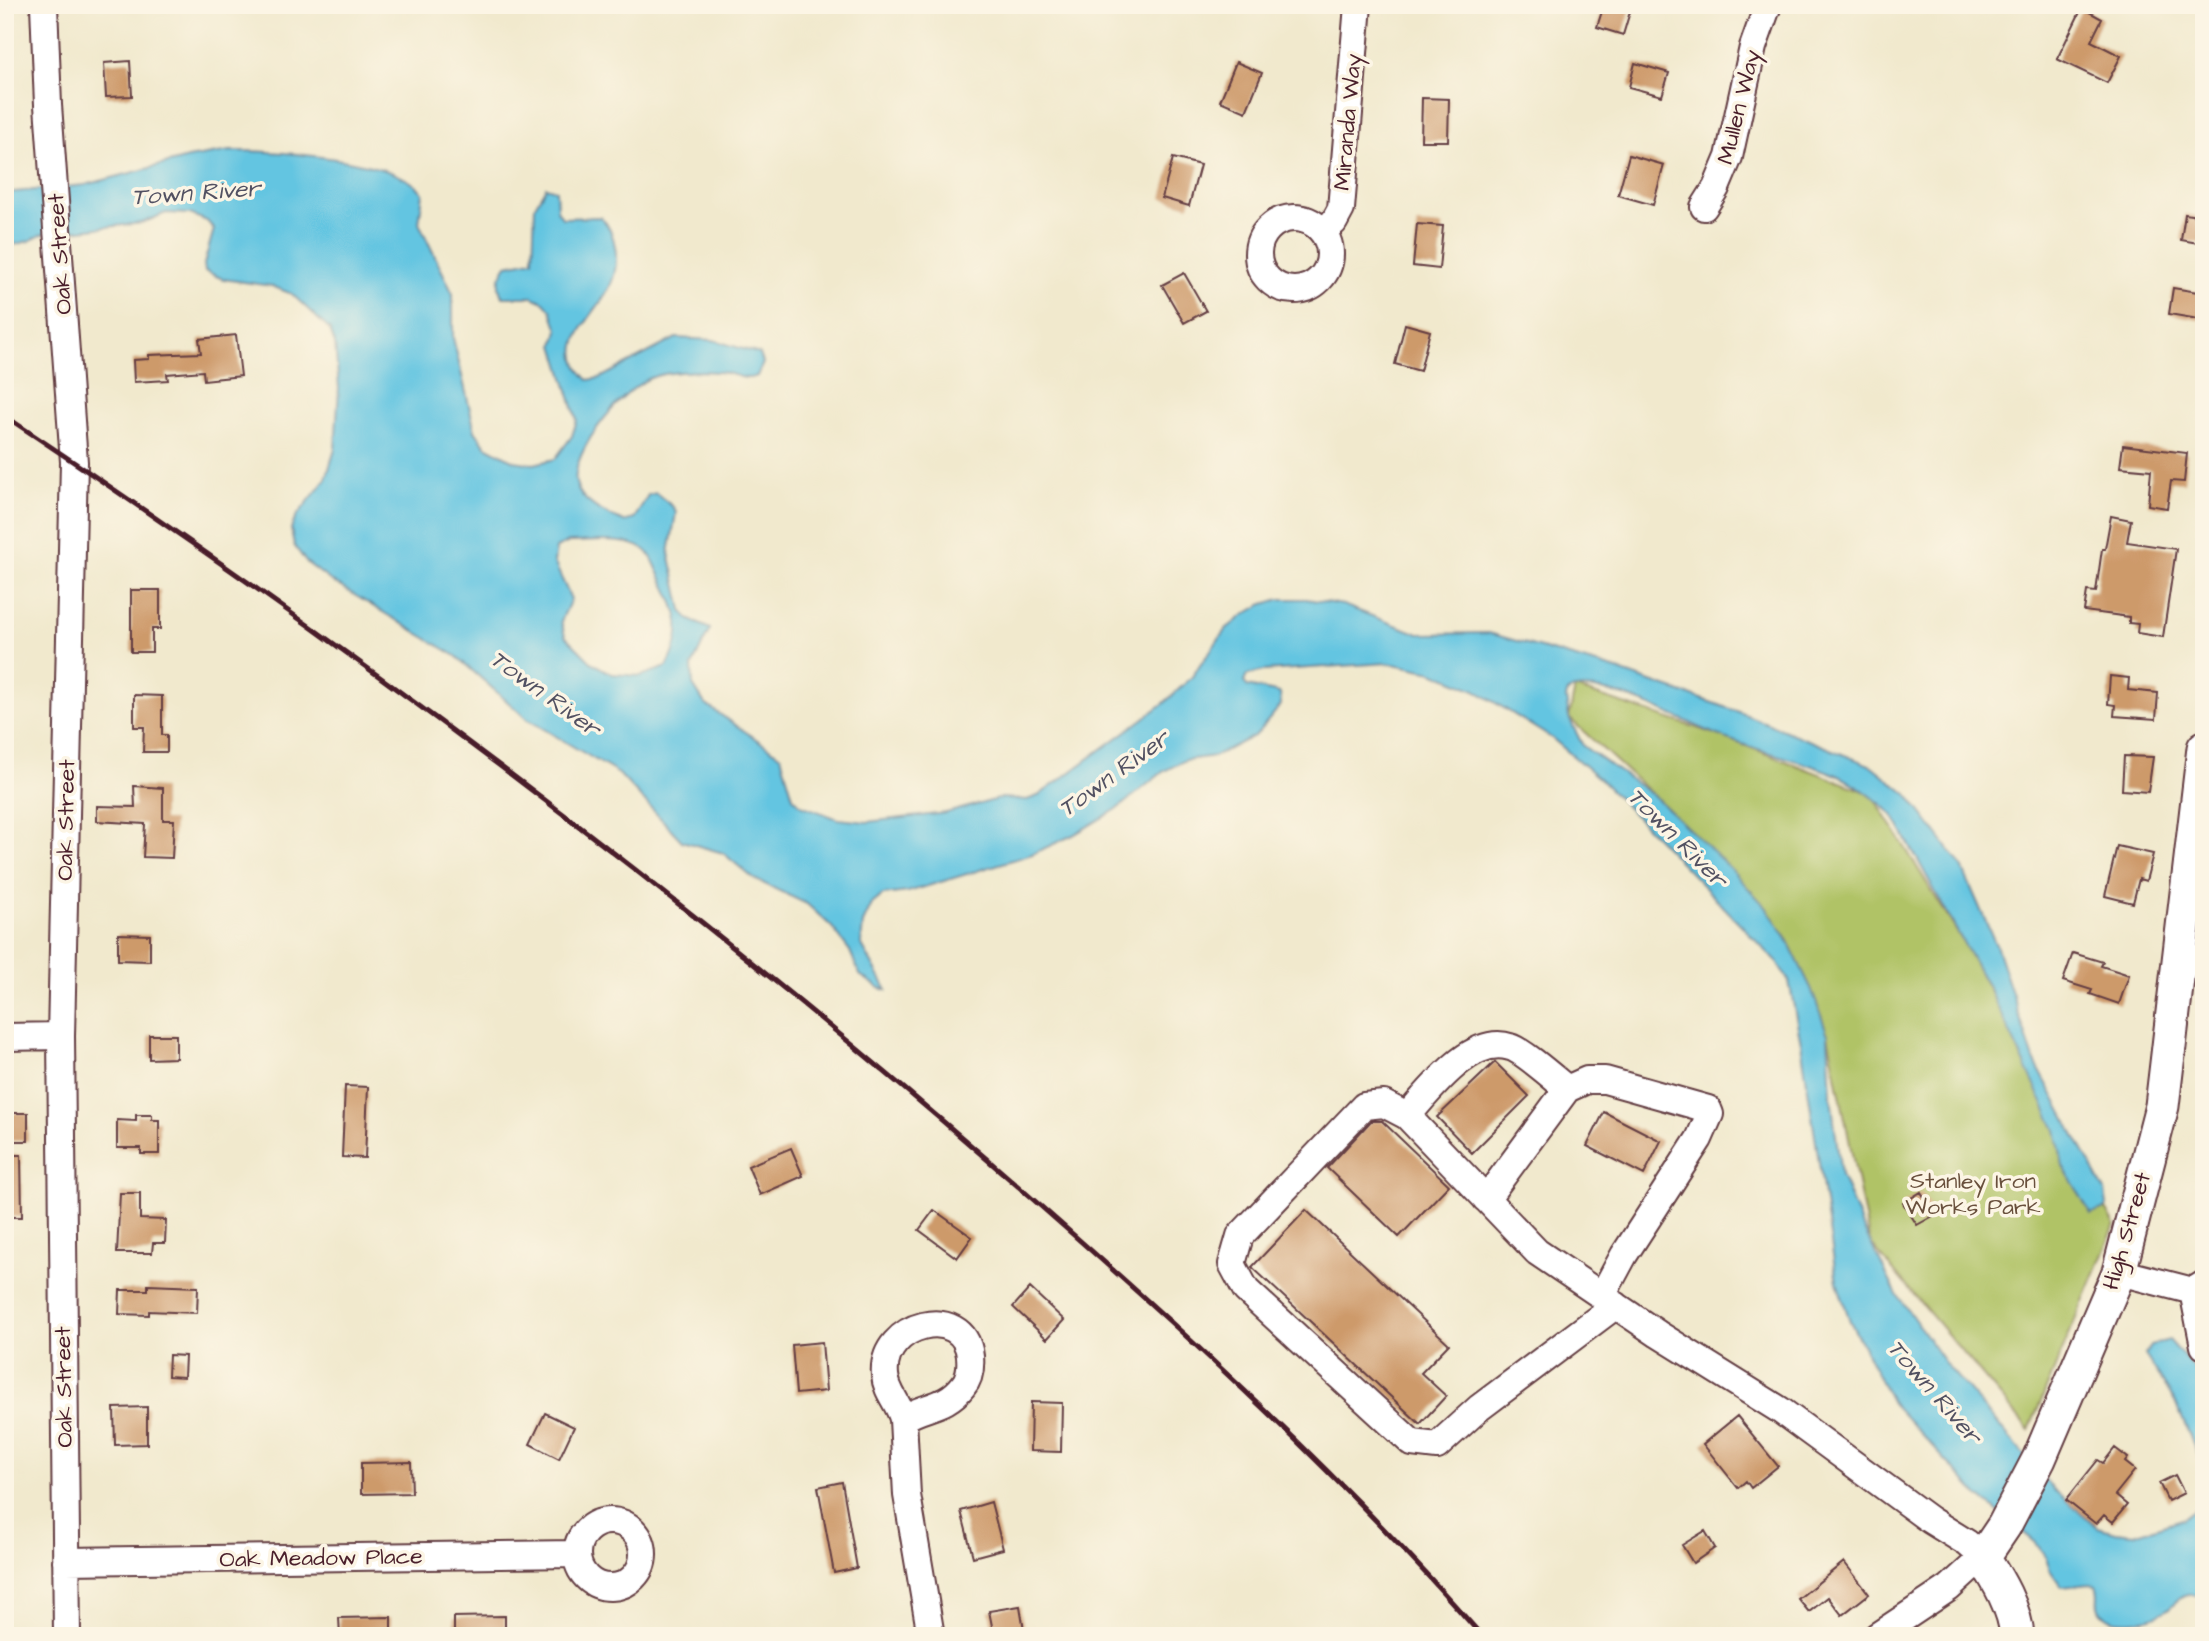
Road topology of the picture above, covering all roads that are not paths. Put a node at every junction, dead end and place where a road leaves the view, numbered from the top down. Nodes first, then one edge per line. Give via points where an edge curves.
1 (44, 5) edge
2 (1358, 5) edge
3 (1768, 5) edge
4 (1704, 207) dead end
5 (1322, 231) dead end
6 (2204, 748) edge
7 (2198, 840) edge
8 (61, 1036) junction
9 (5, 1037) edge
10 (1567, 1089) junction
11 (1407, 1116) junction
12 (1486, 1199) junction
13 (2119, 1272) junction
14 (2199, 1287) edge
15 (1609, 1301) junction
16 (2204, 1346) edge
17 (903, 1419) dead end
18 (576, 1555) dead end
19 (1983, 1557) junction
20 (66, 1561) junction
21 (67, 1636) edge
22 (931, 1636) edge
23 (1877, 1636) edge
24 (2017, 1636) edge

1 - 8 street, Oak Street via 74,462
2 - 5 street, Miranda Way via 1341,209
3 - 4 street, Mullen Way via 1753,47 1729,157
6 - 7 main road, High Street
7 - 13 main road, High Street via 2161,1106
8 - 9 street
8 - 20 street, Oak Street
10 - 11 street via 1511,1047 1480,1049 1453,1066
10 - 12 street
10 - 15 street via 1587,1080 1605,1080 1708,1109 1710,1114 1699,1139 1624,1255
11 - 12 street
11 - 15 street via 1384,1104 1364,1106 1241,1236 1232,1264 1245,1290 1412,1443 1437,1446
12 - 15 street via 1537,1252
13 - 14 street
13 - 19 main road, High Street via 2039,1459
14 - 16 street
15 - 19 street via 1819,1437
17 - 22 street via 906,1495
18 - 20 street, Oak Meadow Place
19 - 23 street, High Street via 1949,1588
19 - 24 main road via 2016,1621
20 - 21 street, Oak Street

